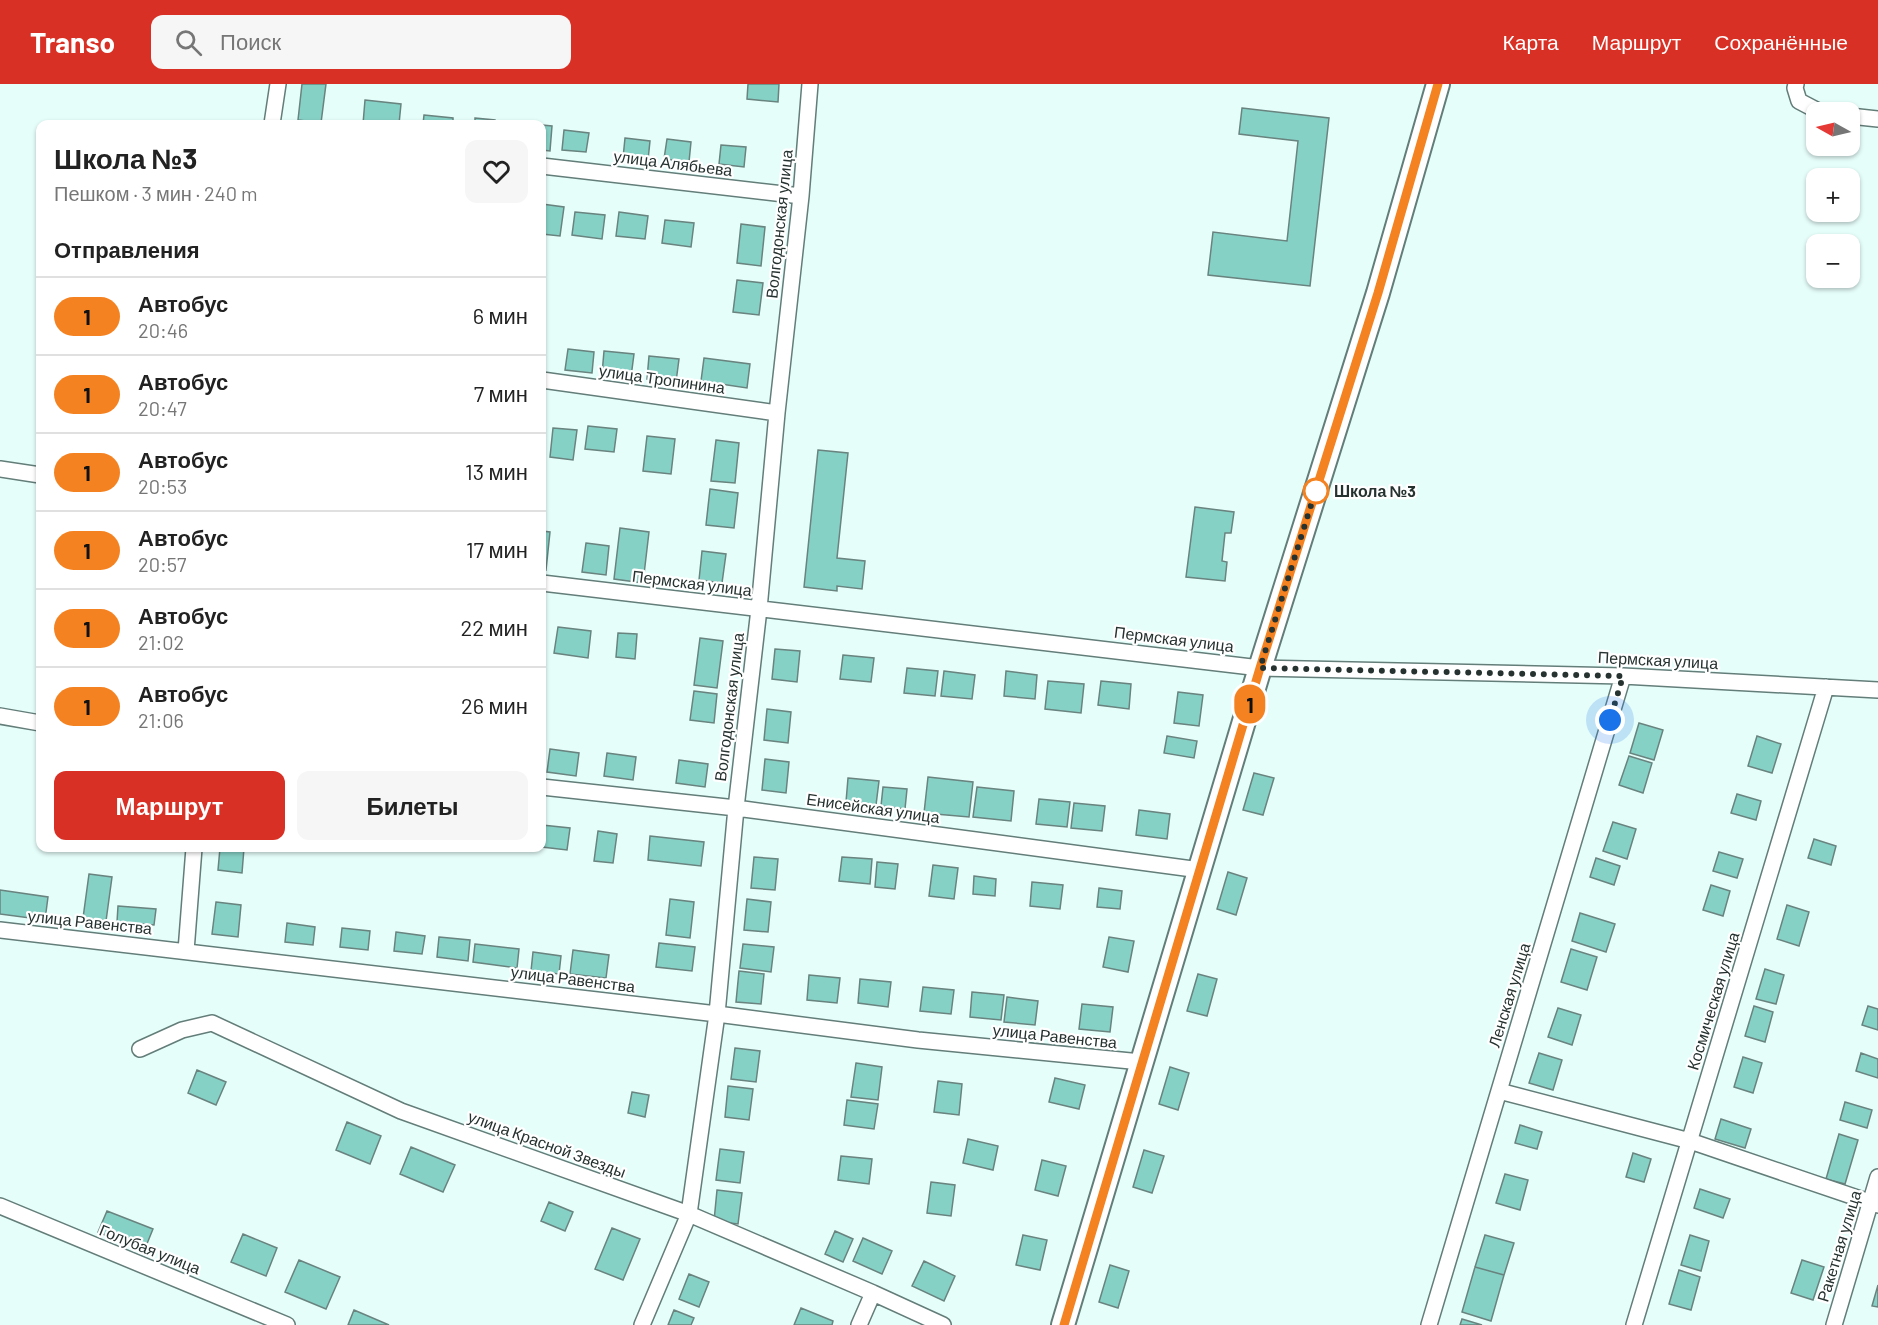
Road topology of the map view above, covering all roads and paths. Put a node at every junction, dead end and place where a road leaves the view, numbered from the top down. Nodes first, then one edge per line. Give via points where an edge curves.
1 (278, 84) edge
2 (810, 84) edge
3 (1438, 84) edge
4 (1796, 86) edge
5 (1806, 105) edge
6 (1860, 117) edge
7 (1878, 119) edge
8 (273, 120) edge
9 (546, 166) edge
10 (801, 196) junction
11 (546, 381) edge
12 (777, 413) junction
13 (0, 469) edge
14 (36, 474) edge
15 (546, 583) edge
16 (759, 609) junction
17 (1260, 668) junction
18 (1623, 676) junction
19 (1826, 687) junction
20 (1878, 690) edge
21 (0, 716) edge
22 (36, 722) edge
23 (546, 787) edge
24 (736, 808) junction
25 (194, 852) edge
26 (1200, 870) junction
27 (0, 930) edge
28 (186, 951) junction
29 (717, 1014) junction
30 (140, 1049) dead end
31 (1141, 1062) junction
32 (1499, 1091) junction
33 (1690, 1140) junction
34 (1878, 1177) edge
35 (1874, 1203) edge
36 (0, 1206) edge
37 (689, 1214) junction
38 (873, 1293) junction
39 (287, 1325) edge
40 (642, 1325) edge
41 (859, 1325) edge
42 (943, 1325) edge
43 (1064, 1325) edge
44 (1429, 1325) edge
45 (1634, 1325) edge
46 (1834, 1325) edge

1 - 8 street
2 - 10 street, Волгодонская улица
3 - 17 main road via 1378,293
4 - 5 street via 1799,101
6 - 7 street
9 - 10 street, улица Алябьева
10 - 12 street, Волгодонская улица
11 - 12 street, улица Тропинина
12 - 16 street, Волгодонская улица
13 - 14 street
15 - 16 street, Пермская улица
16 - 17 street, Пермская улица
16 - 24 street, Волгодонская улица
17 - 18 street, Пермская улица
17 - 26 main road
18 - 19 street, Пермская улица
18 - 32 street, Ленская улица
19 - 20 street, Пермская улица
19 - 33 street, Космическая улица
21 - 22 street
23 - 24 street, Енисейская улица
24 - 26 street, Енисейская улица
24 - 29 street, Волгодонская улица
25 - 28 street
26 - 31 main road
27 - 28 street, улица Равенства
28 - 29 street, улица Равенства
29 - 31 street, улица Равенства via 918,1040
29 - 37 street, Волгодонская улица
30 - 37 street, улица Красной Звезды via 182,1030 212,1023 401,1111
31 - 43 main road
32 - 33 street
32 - 44 street, Ленская улица
33 - 35 street
33 - 45 street, Космическая улица
34 - 35 street, Ракетная улица
35 - 46 street, Ракетная улица
36 - 39 street, Голубая улица
37 - 38 street, улица Красной Звезды
37 - 40 street, Волгодонская улица
38 - 41 street
38 - 42 street, улица Красной Звезды

